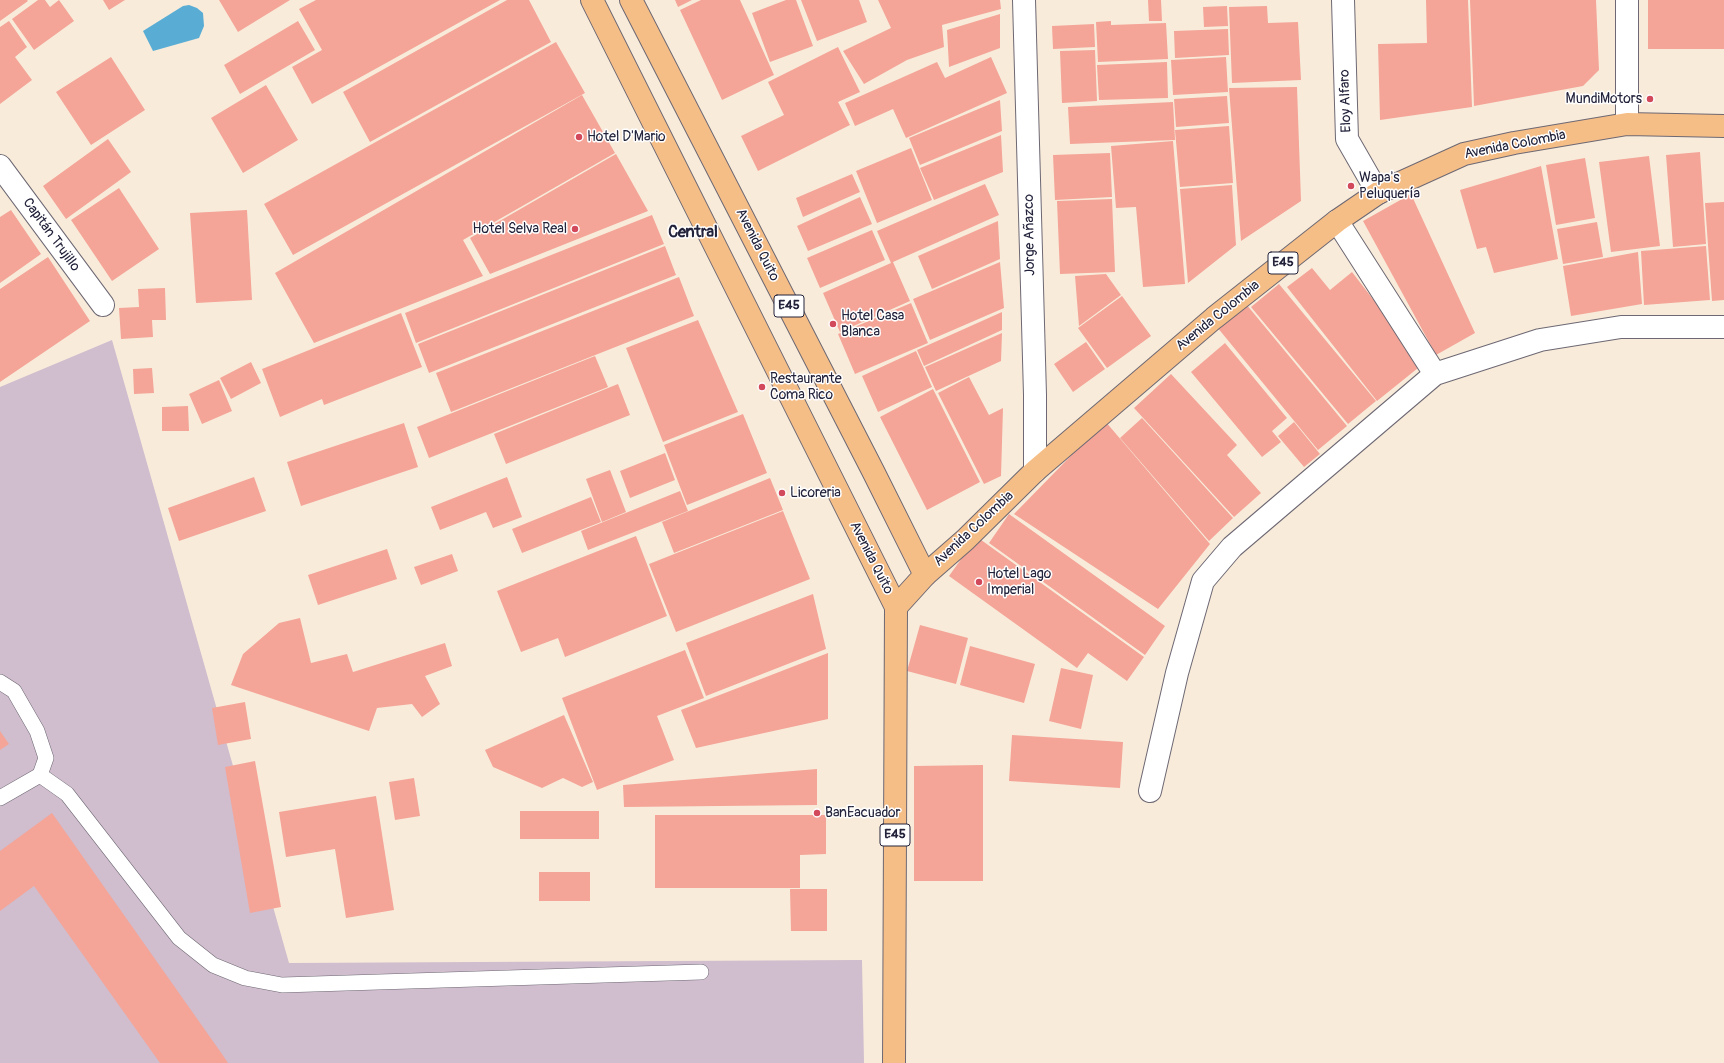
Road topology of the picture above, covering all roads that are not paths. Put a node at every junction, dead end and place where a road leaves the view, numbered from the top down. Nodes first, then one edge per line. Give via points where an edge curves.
1 (592, 0) edge
2 (631, 0) edge
3 (1024, 0) edge
4 (1343, 0) edge
5 (1627, 0) edge
6 (1627, 124) junction
7 (1724, 126) edge
8 (0, 166) edge
9 (1378, 192) junction
10 (1337, 221) junction
11 (103, 305) dead end
12 (1724, 327) edge
13 (1435, 374) junction
14 (1035, 471) junction
15 (925, 575) junction
16 (896, 607) junction
17 (0, 682) edge
18 (40, 775) junction
19 (1150, 790) dead end
20 (0, 798) edge
21 (701, 972) dead end
22 (894, 1063) edge

1 - 16 main road, Avenida Quito / E45
2 - 15 main road, Avenida Quito / E45
3 - 14 street, Jorge Añazco
4 - 9 street, Eloy Alfaro via 1347,139
5 - 6 street
6 - 7 main road, Avenida Colombia / E45
6 - 9 main road, Avenida Colombia / E45 via 1464,154
8 - 11 street, Capitán Trujillo
9 - 10 main road, Avenida Colombia / E45
10 - 13 street
10 - 14 main road, Avenida Colombia / E45 via 1214,318
12 - 13 street via 1621,327 1540,340
13 - 19 street via 1232,547 1203,581 1177,673
14 - 15 main road, Avenida Colombia / E45 via 965,540
15 - 16 main road, Avenida Quito / E45
16 - 22 main road, E45
17 - 18 lane via 14,691 37,731 46,758
18 - 20 lane
18 - 21 lane via 67,794 179,938 213,965 245,978 282,985

